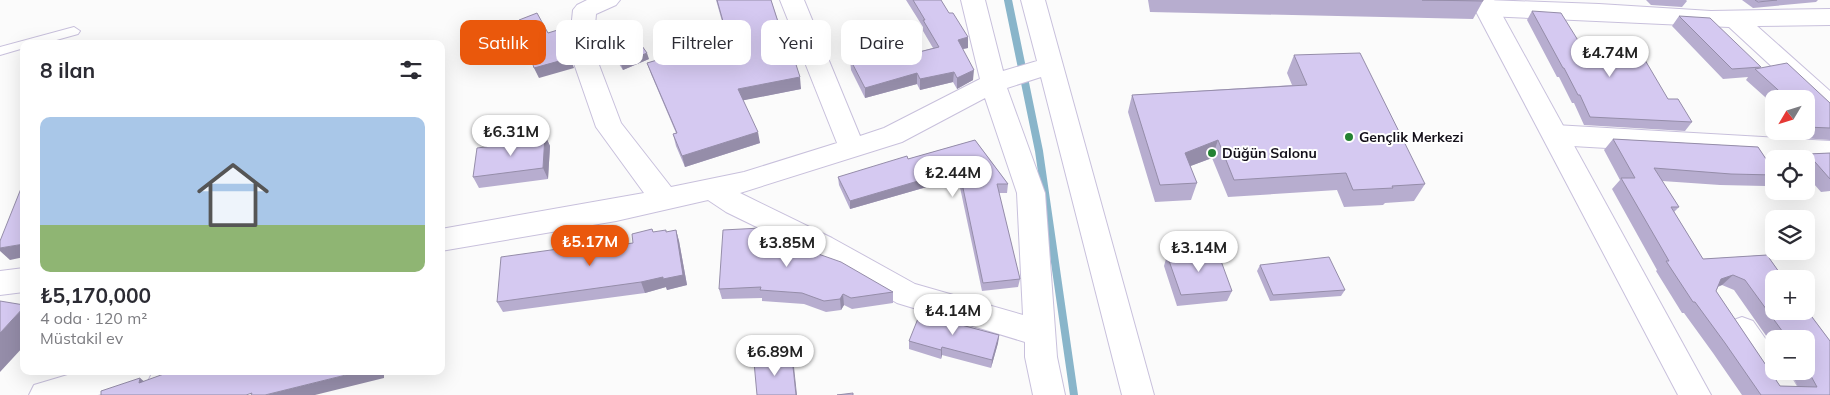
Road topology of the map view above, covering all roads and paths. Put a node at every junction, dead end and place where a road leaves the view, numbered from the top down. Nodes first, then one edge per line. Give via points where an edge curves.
1 (608, 0) edge
2 (792, 0) edge
3 (973, 0) edge
4 (1033, 0) edge
5 (1484, 4) edge
6 (1640, 7) edge
7 (1830, 17) edge
8 (1735, 19) junction
9 (74, 31) dead end
10 (40, 40) edge
11 (20, 45) edge
12 (0, 50) edge
13 (1043, 67) junction
14 (999, 81) junction
15 (1830, 106) edge
16 (1555, 135) junction
17 (852, 148) junction
18 (1830, 151) edge
19 (711, 189) junction
20 (664, 200) junction
21 (445, 239) edge
22 (20, 280) edge
23 (0, 283) edge
24 (1726, 308) edge
25 (1039, 333) junction
26 (121, 375) edge
27 (45, 395) edge
28 (1049, 395) edge
29 (1138, 395) edge
30 (1695, 395) edge
31 (1786, 395) edge

1 - 20 street via 584,10 581,49 609,127
2 - 17 street
3 - 14 street
4 - 13 street
5 - 6 street
5 - 16 street
6 - 8 street
7 - 8 street
8 - 15 street
9 - 10 lane
11 - 12 lane
13 - 14 street
13 - 29 street
14 - 17 street via 893,135
14 - 25 street via 1031,193
16 - 18 street
16 - 30 street
17 - 19 street
19 - 20 street
19 - 25 street via 907,294
20 - 21 street
22 - 23 street
24 - 31 street
25 - 28 street
26 - 27 street

